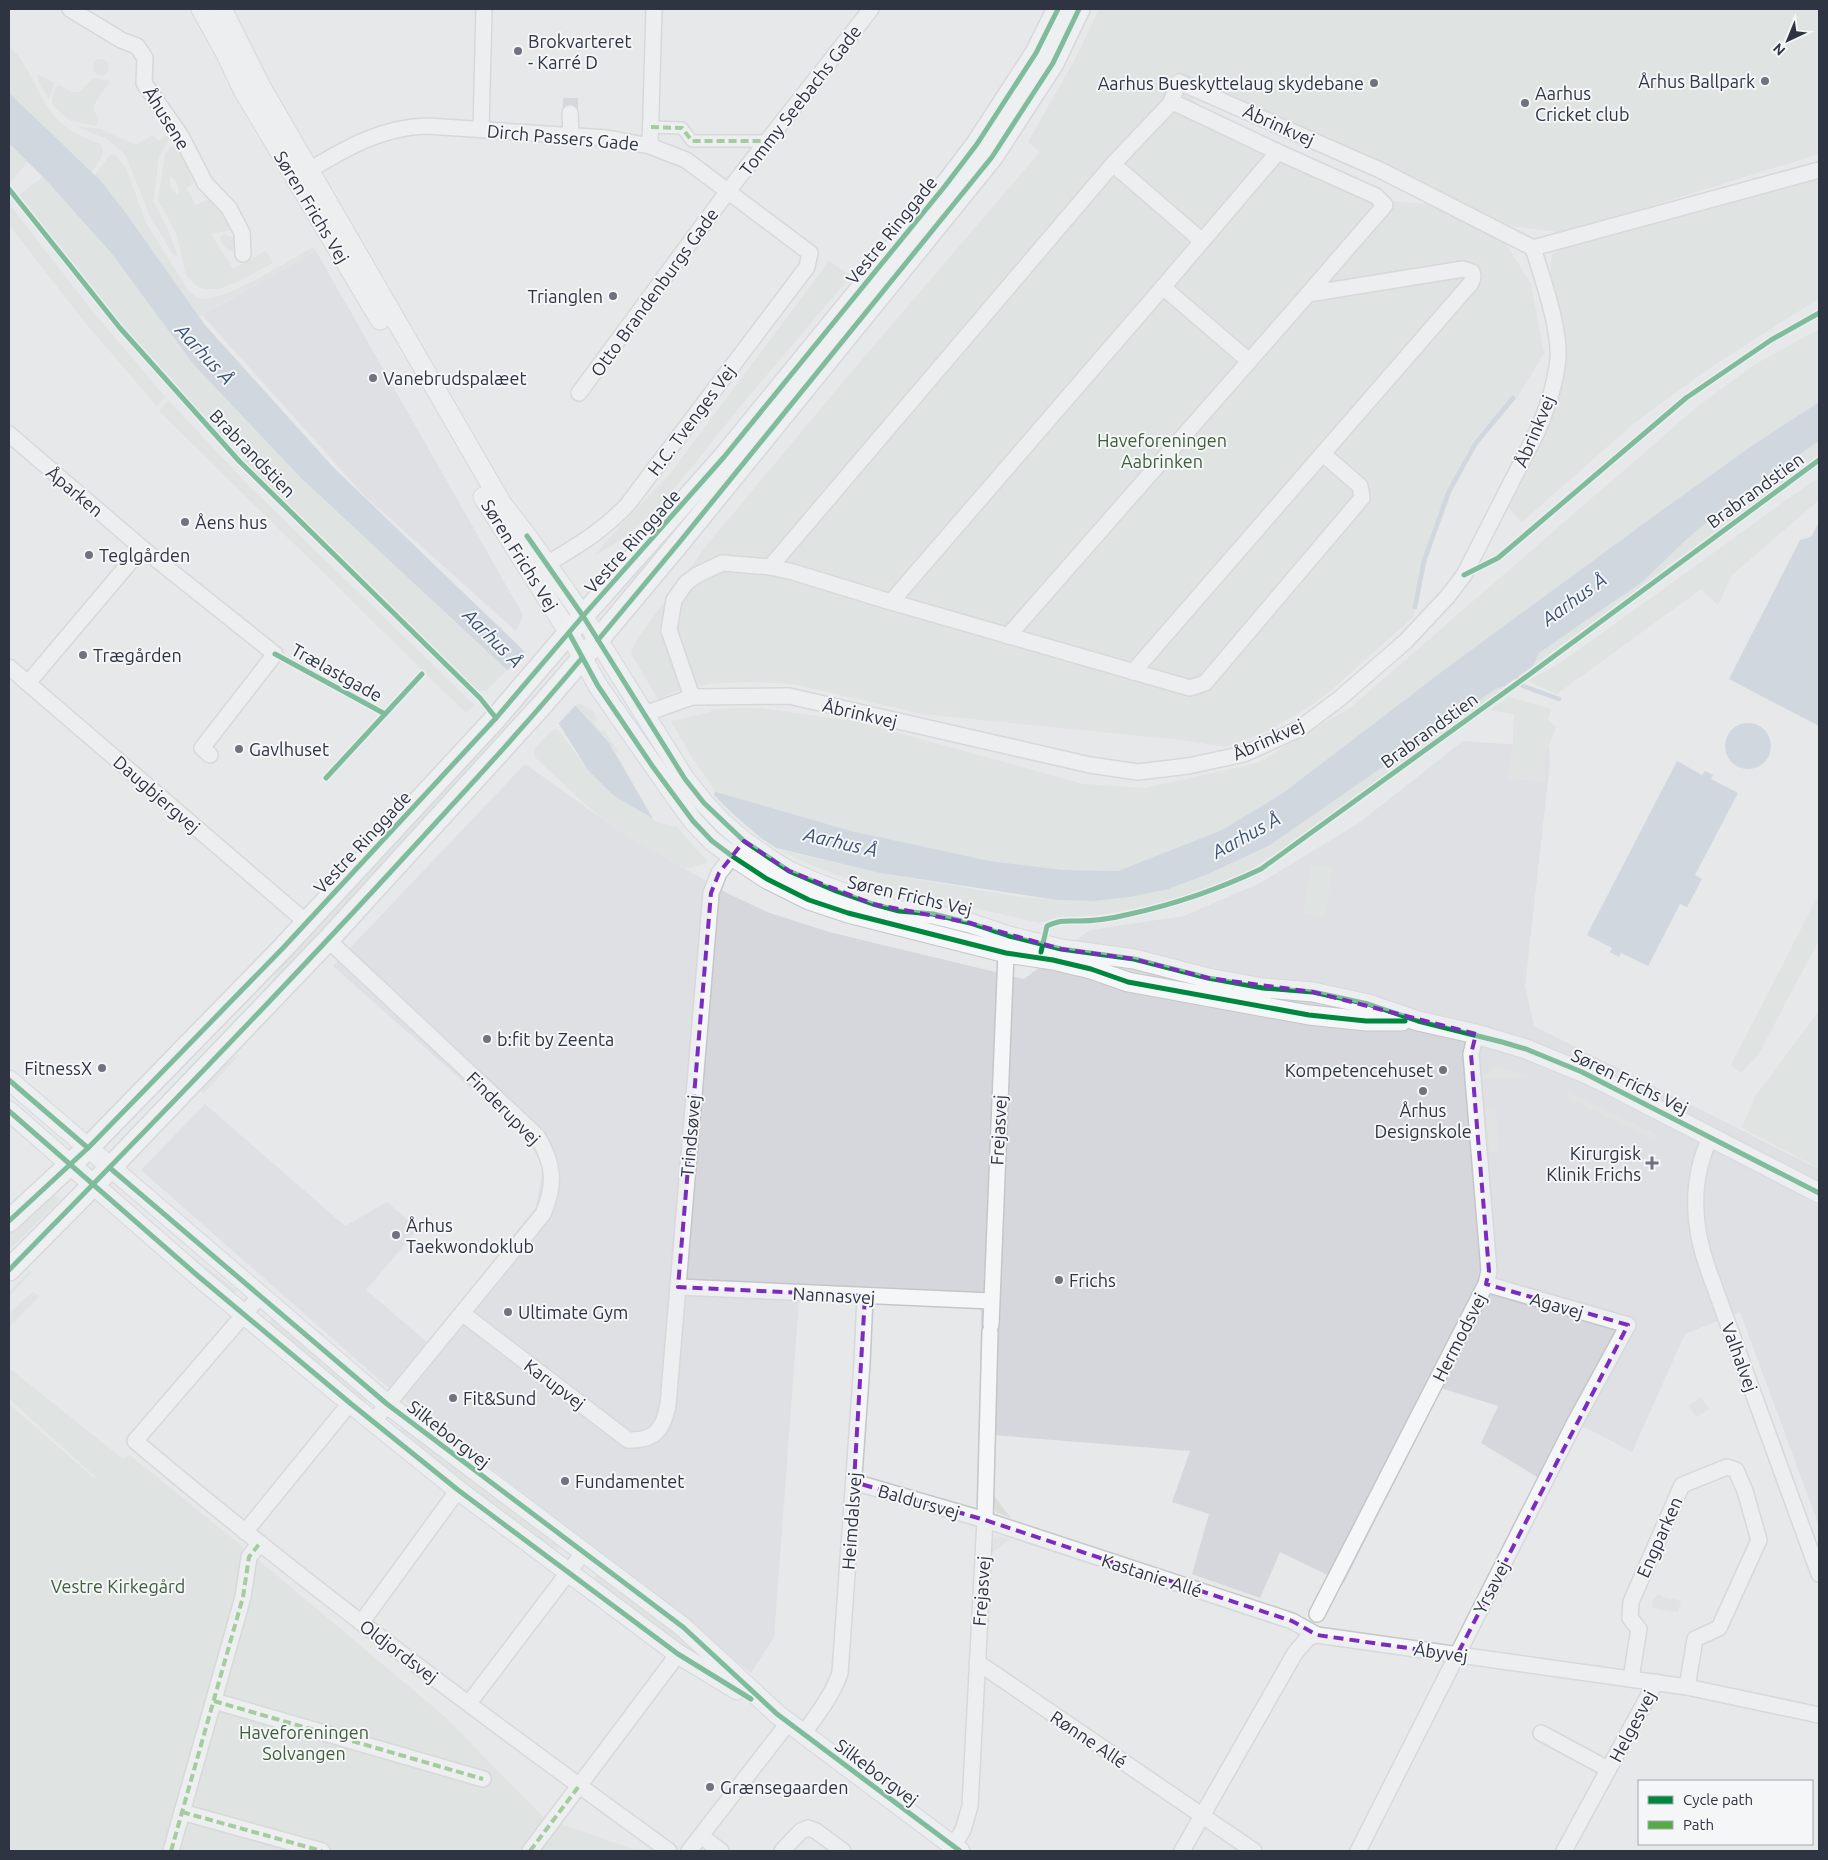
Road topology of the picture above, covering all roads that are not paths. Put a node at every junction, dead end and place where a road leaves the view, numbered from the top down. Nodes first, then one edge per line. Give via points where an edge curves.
1 (70, 9) edge
2 (201, 9) edge
3 (222, 9) edge
4 (484, 9) edge
5 (654, 9) edge
6 (871, 9) edge
7 (1058, 9) edge
8 (1079, 9) edge
9 (1170, 104) junction
10 (570, 113) tunnel mouth
11 (651, 127) junction
12 (481, 130) junction
13 (570, 136) junction
14 (767, 141) junction
15 (650, 146) junction
16 (1278, 152) junction
17 (1113, 164) junction
18 (1819, 170) edge
19 (302, 175) junction
20 (728, 191) junction
21 (1202, 241) junction
22 (1534, 248) junction
23 (810, 253) joint
24 (243, 254) dead end
25 (1164, 287) junction
26 (1308, 294) junction
27 (1249, 361) junction
28 (579, 393) dead end
29 (9, 434) edge
30 (1322, 454) junction
31 (142, 548) junction
32 (547, 564) junction
33 (770, 567) junction
34 (891, 602) junction
35 (583, 616) junction
36 (568, 633) junction
37 (1008, 636) junction
38 (598, 640) junction
39 (582, 658) junction
40 (9, 667) edge
41 (1133, 672) junction
42 (28, 683) junction
43 (692, 697) junction
44 (644, 714) junction
45 (210, 755) dead end
46 (744, 841) junction
47 (732, 856) junction
48 (306, 922) junction
49 (328, 940) junction
50 (1008, 945) junction
51 (1476, 1034) junction
52 (9, 1080) edge
53 (9, 1111) edge
54 (1711, 1136) junction
55 (88, 1148) junction
56 (70, 1165) junction
57 (110, 1168) junction
58 (93, 1185) junction
59 (1819, 1192) edge
60 (9, 1221) edge
61 (9, 1270) edge
62 (1486, 1284) junction
63 (678, 1287) junction
64 (260, 1296) junction
65 (864, 1296) junction
66 (990, 1301) junction
67 (462, 1313) junction
68 (244, 1314) junction
69 (1628, 1325) joint
70 (350, 1404) junction
71 (387, 1404) junction
72 (373, 1422) junction
73 (652, 1436) joint
74 (854, 1482) junction
75 (458, 1490) junction
76 (985, 1520) junction
77 (245, 1532) junction
78 (260, 1543) junction
79 (583, 1553) junction
80 (568, 1572) junction
81 (1819, 1574) edge
82 (1317, 1614) dead end
83 (361, 1622) junction
84 (1317, 1635) junction
85 (678, 1654) junction
86 (1457, 1655) junction
87 (976, 1662) junction
88 (1632, 1678) junction
89 (1656, 1682) junction
90 (1687, 1687) junction
91 (214, 1701) junction
92 (469, 1703) junction
93 (1819, 1716) edge
94 (782, 1718) junction
95 (1541, 1733) dead end
96 (803, 1734) junction
97 (1608, 1769) junction
98 (483, 1778) dead end
99 (579, 1786) junction
100 (182, 1812) junction
101 (1202, 1816) junction
102 (701, 1836) junction
103 (957, 1849) edge
104 (171, 1851) edge
105 (322, 1851) edge
106 (530, 1851) edge
107 (669, 1851) edge
108 (689, 1851) edge
109 (721, 1851) edge
110 (782, 1851) edge
111 (842, 1851) edge
112 (1182, 1851) edge
113 (1254, 1851) edge
114 (1358, 1851) edge
115 (1564, 1851) edge

1 - 24 street, Åhusene via 137,46 145,58 144,83 181,136 205,183 229,208 242,232
2 - 19 street, Søren Frichs Vej via 243,90
3 - 19 street, Søren Frichs Vej
4 - 12 street
5 - 11 street
6 - 14 street, Tommy Seebachs Gade
7 - 35 main road, Vestre Ringgade via 1036,53 977,144 945,186 724,457
8 - 38 main road, Vestre Ringgade via 1053,63 992,157
9 - 16 street via 1177,104
9 - 17 street
9 - 22 street, Åbrinkvej via 1180,82 1380,170
10 - 13 street
11 - 14 street via 682,128 692,141
11 - 15 street
12 - 13 street, Dirch Passers Gade
12 - 19 street, Dirch Passers Gade via 427,126 400,128 360,142
13 - 15 street, Dirch Passers Gade via 607,138
14 - 20 street, Tommy Seebachs Gade
15 - 20 street, Dirch Passers Gade via 686,160
16 - 21 street
16 - 26 street via 1376,196 1385,205
17 - 21 street
17 - 33 street
18 - 22 street
19 - 32 street, Søren Frichs Vej via 502,504
19 - 36 street, Søren Frichs Vej via 488,505
20 - 23 street, Dirch Passers Gade
20 - 28 street, Otto Brandenburgs Gade
21 - 25 street
22 - 43 street, Åbrinkvej via 1554,323 1558,356 1547,410 1537,432 1464,575 1448,596 1406,641 1299,729 1244,754 1138,772 1090,765 789,696
23 - 32 street, H.C. Tvenges Vej via 807,267 628,504 588,539
25 - 27 street
25 - 34 street
26 - 27 street
26 - 30 street via 1463,269 1472,272 1473,277
27 - 37 street
29 - 31 street, Åparken
30 - 41 street
30 - 41 street via 1360,486 1362,498 1205,684 1190,688
31 - 42 street
31 - 45 street, Trælastgade via 275,654 202,748
32 - 35 street, Søren Frichs Vej
33 - 34 street
33 - 43 street via 722,564 697,574 674,600 669,630
34 - 37 street
35 - 36 main road, Vestre Ringgade
35 - 38 street, Søren Frichs Vej
36 - 39 street, Søren Frichs Vej
36 - 48 main road, Vestre Ringgade via 429,791
37 - 41 street
38 - 39 main road, Vestre Ringgade
38 - 44 street, Søren Frichs Vej
39 - 47 street, Søren Frichs Vej via 654,767 703,831
39 - 49 main road, Vestre Ringgade
40 - 42 street, Daugbjergvej
42 - 48 street, Daugbjergvej
43 - 44 street, Åbrinkvej
44 - 46 street, Søren Frichs Vej via 685,779 704,803
46 - 47 street, Trindsøvej
46 - 50 street, Søren Frichs Vej via 789,871 836,891 873,904 956,919
47 - 50 street, Søren Frichs Vej via 788,890 830,907
47 - 63 street, Trindsøvej via 711,893 709,908
48 - 55 main road, Vestre Ringgade
49 - 57 main road, Vestre Ringgade
49 - 67 street, Finderupvej via 537,1136 551,1166 552,1183 543,1214
50 - 51 street, Søren Frichs Vej via 1134,959 1208,978 1263,988 1313,992
50 - 66 street, Frejasvej
51 - 54 street, Søren Frichs Vej via 1526,1049 1582,1072
51 - 62 street, Hermodsvej via 1471,1054 1489,1271
52 - 55 street, Silkeborgvej
53 - 56 street, Silkeborgvej
54 - 59 street, Søren Frichs Vej
54 - 81 street, Valhalvej via 1697,1176 1695,1212 1700,1244
55 - 56 main road, Vestre Ringgade
55 - 57 street, Silkeborgvej
56 - 58 street, Silkeborgvej
56 - 60 main road, Vestre Ringgade
57 - 58 main road, Vestre Ringgade
57 - 64 street, Silkeborgvej
58 - 61 main road, Vestre Ringgade
58 - 68 street, Silkeborgvej
62 - 69 street, Agavej
62 - 82 street, Hermodsvej
63 - 65 street, Nannasvej
63 - 73 street, Trindsøvej via 668,1405 664,1421
64 - 68 street
64 - 71 street, Silkeborgvej
65 - 66 street, Nannasvej
65 - 74 street, Heimdalsvej
66 - 76 street, Frejasvej
67 - 71 street, Finderupvej
67 - 73 street, Karupvej via 628,1440
68 - 70 street, Silkeborgvej
68 - 77 street, Oldjordsvej via 135,1441
69 - 86 street, Yrsavej via 1584,1404
70 - 72 street, Silkeborgvej
70 - 77 street
71 - 72 street, Finderupvej
71 - 79 street, Silkeborgvej
72 - 75 street, Silkeborgvej
74 - 76 street, Baldursvej
74 - 96 street, Heimdalsvej via 840,1673 827,1701
75 - 80 street, Silkeborgvej
75 - 83 street
76 - 84 street, Kastanie Allé via 1292,1620
76 - 87 street, Frejasvej
77 - 78 street, Oldjordsvej
78 - 83 street, Oldjordsvej
78 - 91 street via 249,1556 243,1597
79 - 80 street
79 - 94 street, Silkeborgvej via 682,1627
80 - 85 street, Silkeborgvej
80 - 92 street
83 - 92 street, Oldjordsvej
84 - 86 street, Åbyvej
84 - 101 street via 1308,1638 1295,1653
85 - 94 street, Silkeborgvej
85 - 99 street
86 - 88 street, Åbyvej
86 - 114 street, Yrsavej
87 - 101 street, Rønne Allé
87 - 103 street, Frejasvej via 970,1806
88 - 89 street, Åbyvej
88 - 90 street, Engparken via 1639,1629 1630,1618 1631,1602 1668,1516 1682,1485 1727,1467 1736,1470 1760,1540 1719,1628 1695,1639
89 - 90 street, Åbyvej
89 - 97 street, Helgesvej
90 - 93 street, Åbyvej
91 - 98 street
91 - 100 street
92 - 99 street, Oldjordsvej
94 - 96 street, Silkeborgvej
94 - 102 street
95 - 97 street, Helgesvej
96 - 103 street, Silkeborgvej
97 - 115 street, Helgesvej
99 - 106 street
99 - 107 street, Oldjordsvej
100 - 104 street
100 - 105 street
101 - 112 street
101 - 113 street
102 - 108 street
102 - 109 street
110 - 111 street via 808,1828

